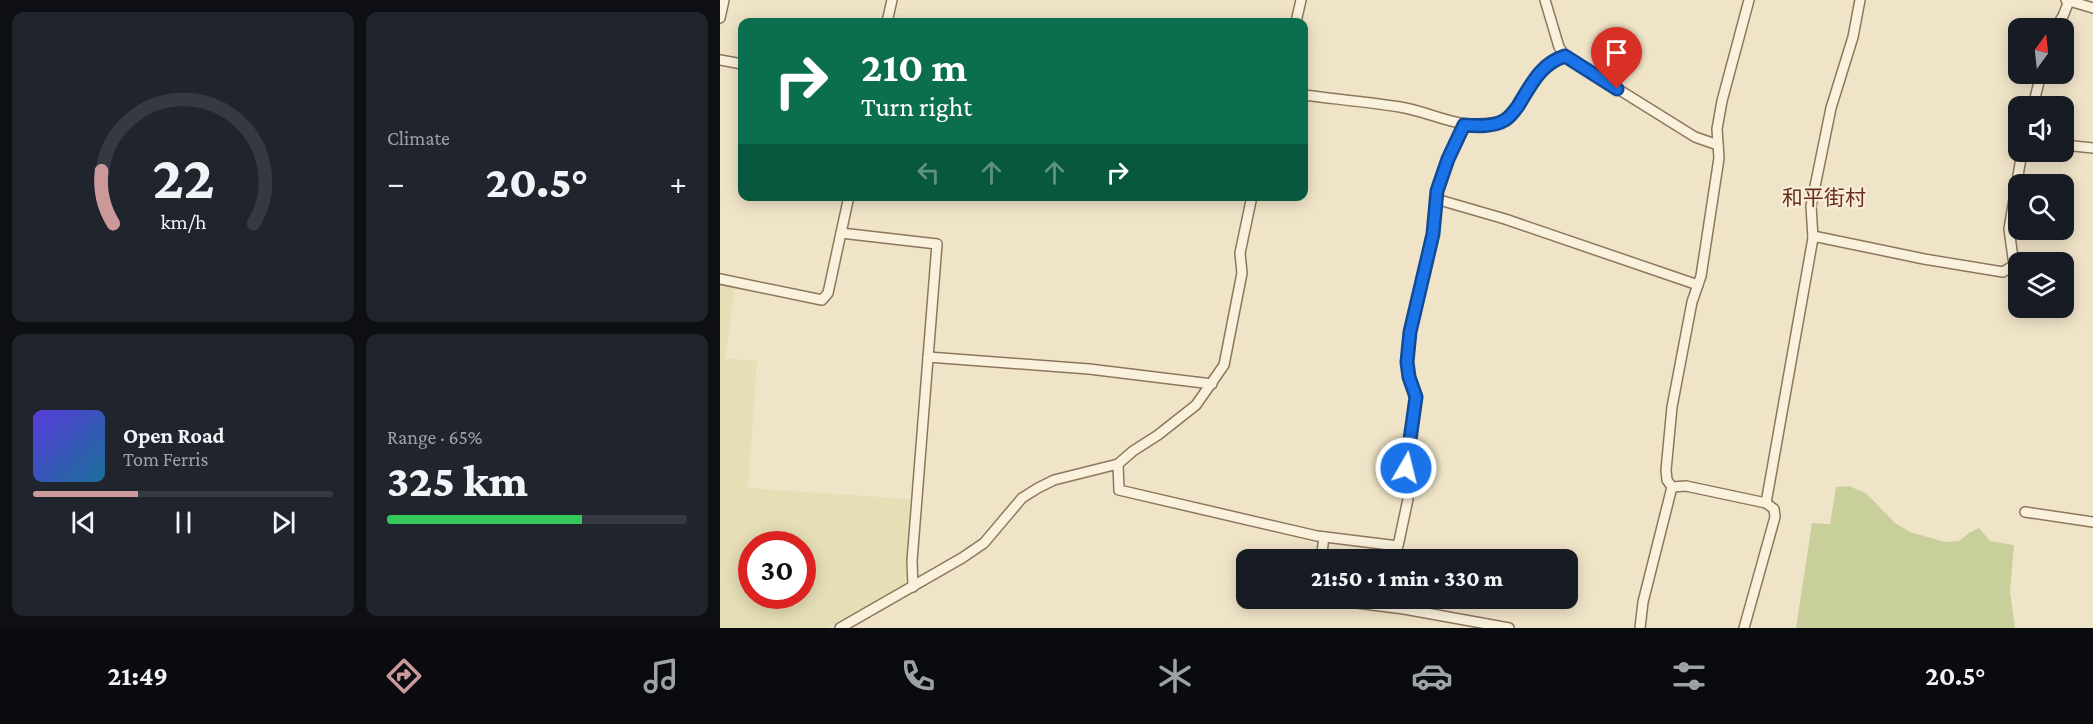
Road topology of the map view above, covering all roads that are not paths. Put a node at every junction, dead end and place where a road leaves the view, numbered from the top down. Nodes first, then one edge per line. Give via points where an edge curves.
1 (724, 0) edge
2 (892, 0) edge
3 (1301, 0) edge
4 (1545, 0) edge
5 (1749, 0) edge
6 (1860, 0) edge
7 (2067, 1) edge
8 (2093, 8) edge
9 (720, 18) edge
10 (888, 18) edge
11 (1297, 18) edge
12 (2062, 18) edge
13 (1565, 56) junction
14 (720, 60) edge
15 (738, 63) edge
16 (1308, 95) edge
17 (1464, 125) junction
18 (1718, 145) junction
19 (2074, 146) edge
20 (2093, 148) edge
21 (2020, 162) edge
22 (1436, 198) junction
23 (848, 201) edge
24 (1251, 201) edge
25 (841, 233) junction
26 (1813, 236) junction
27 (720, 279) edge
28 (1698, 285) junction
29 (928, 357) junction
30 (1212, 384) junction
31 (1118, 464) junction
32 (1672, 487) junction
33 (1766, 503) junction
34 (2025, 512) dead end
35 (2093, 522) edge
36 (1324, 537) junction
37 (1322, 549) edge
38 (913, 587) junction
39 (1404, 609) edge
40 (1442, 617) junction
41 (840, 628) edge
42 (1440, 628) edge
43 (1509, 628) edge
44 (1640, 628) edge
45 (1744, 628) edge

1 - 9 street
2 - 10 street
3 - 11 street
4 - 13 street
5 - 18 street via 1722,101
6 - 26 street via 1831,108 1811,206
7 - 8 street
7 - 12 street
13 - 17 street via 1538,73 1515,111 1505,120 1481,126
13 - 18 street via 1695,137
14 - 15 street
16 - 17 street via 1401,107
17 - 22 street
18 - 28 street
19 - 20 street
21 - 26 street via 2009,229 2014,265 2003,272
22 - 28 street
22 - 36 street via 1433,234 1410,332 1407,362 1416,397 1406,468 1408,499 1398,546
23 - 25 street
24 - 30 street via 1227,351 1224,365
25 - 27 street via 828,293 822,300
25 - 29 street via 937,244
26 - 33 street
28 - 32 street via 1672,407 1666,470
29 - 30 street via 1089,369
29 - 38 street
30 - 31 street via 1196,405
31 - 36 street via 1119,490
31 - 38 street via 1054,480 1038,488 1022,498 984,543
32 - 33 street via 1686,486
32 - 44 street
33 - 45 street via 1774,509 1775,517
34 - 35 street
36 - 37 street
38 - 41 street
39 - 40 street
40 - 42 street
40 - 43 street

